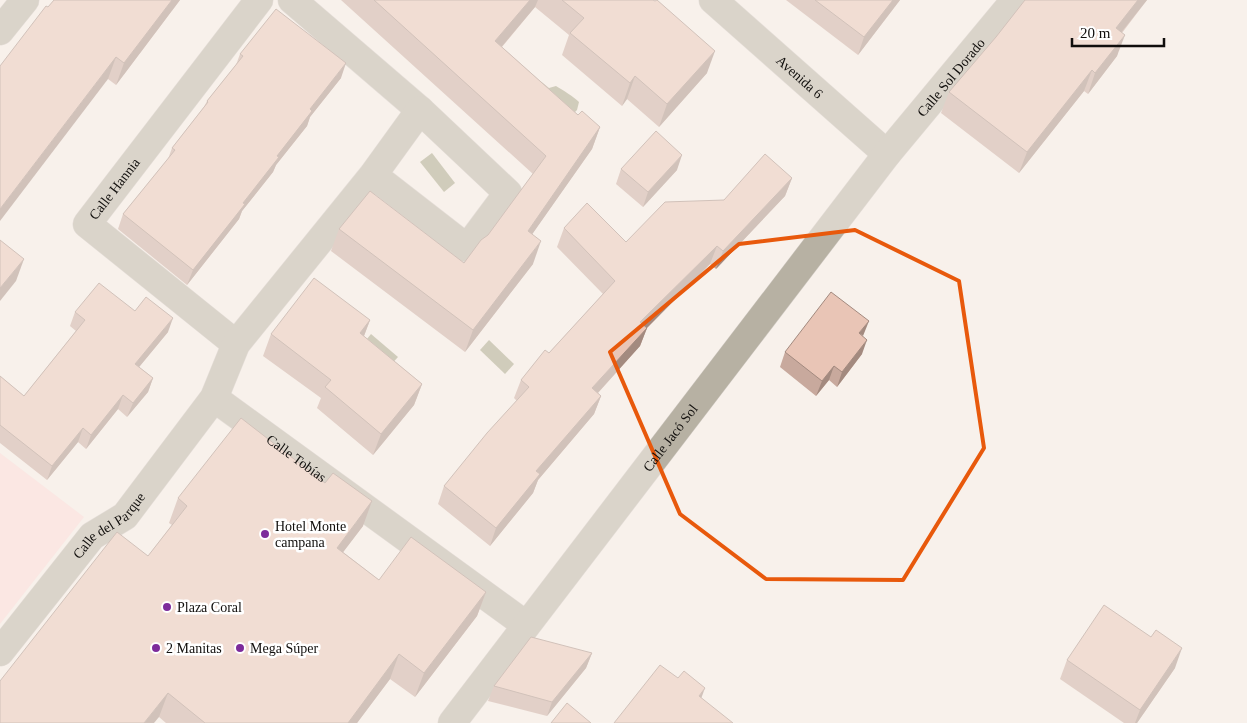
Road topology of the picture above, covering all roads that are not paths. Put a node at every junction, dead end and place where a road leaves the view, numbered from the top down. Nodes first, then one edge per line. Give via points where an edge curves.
1 (24, 0) edge
2 (260, 0) edge
3 (292, 0) edge
4 (714, 0) edge
5 (1015, 0) edge
6 (0, 31) edge
7 (420, 110) junction
8 (887, 154) junction
9 (373, 175) junction
10 (236, 344) junction
11 (214, 398) junction
12 (526, 625) junction
13 (0, 652) edge
14 (452, 723) edge

1 - 6 street
2 - 10 street, Calle Hannia via 87,224
3 - 7 street
4 - 8 street, Avenida 6
5 - 8 street, Calle Sol Dorado
7 - 9 street
7 - 9 street via 508,193 467,248
8 - 12 street, Calle Jacó Sol
9 - 10 street
10 - 11 street
11 - 12 street, Calle Tobías
11 - 13 street, Calle del Parque via 125,516 92,536
12 - 14 street, Calle Jacó Sol

